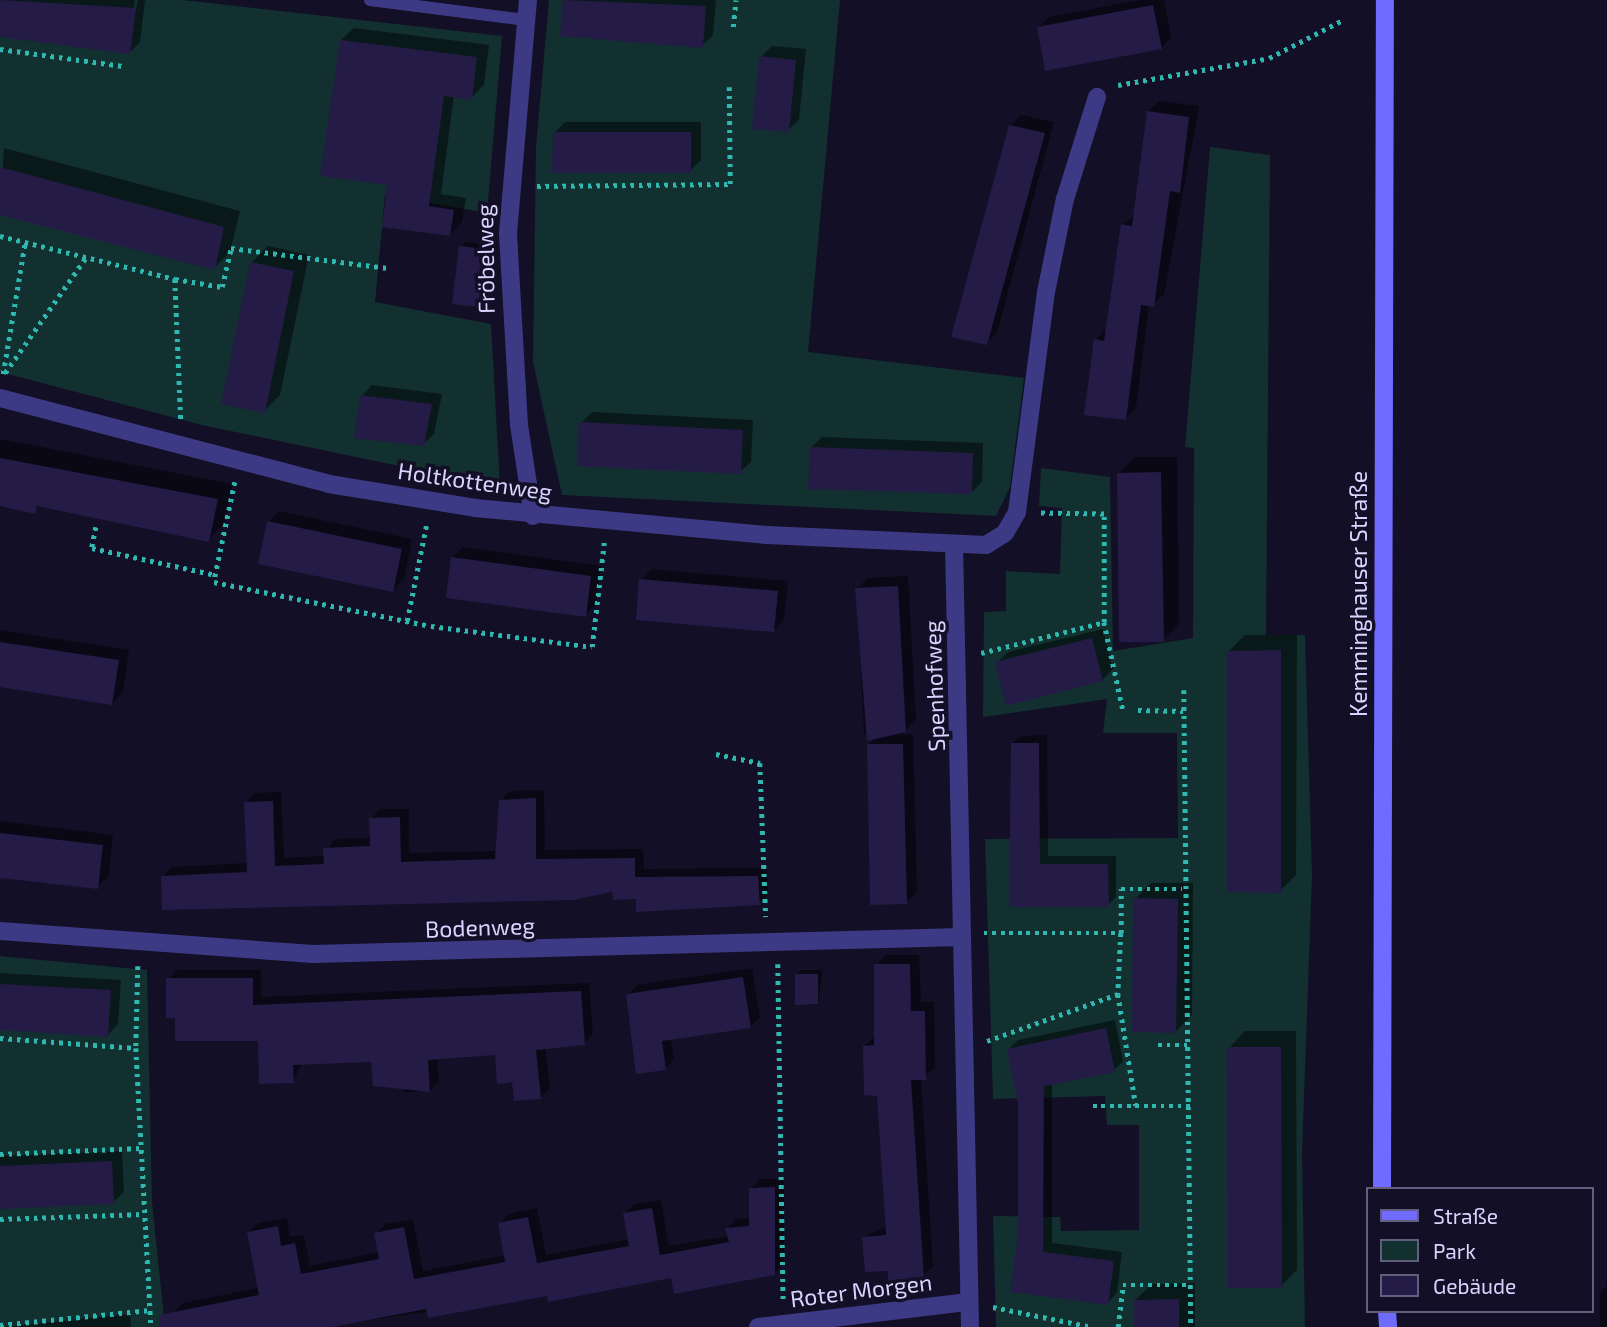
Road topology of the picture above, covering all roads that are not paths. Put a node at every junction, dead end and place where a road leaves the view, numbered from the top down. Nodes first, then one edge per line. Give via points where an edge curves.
1 (370, 0) edge
2 (528, 0) edge
3 (1385, 0) edge
4 (526, 20) junction
5 (1097, 97) road end
6 (0, 398) edge
7 (533, 516) junction
8 (954, 544) junction
9 (0, 931) edge
10 (962, 935) junction
11 (1382, 1187) edge
12 (969, 1302) junction
13 (758, 1327) edge
14 (970, 1327) edge

1 - 4 lane
2 - 4 street, Fröbelweg
3 - 11 main road, Kemminghauser Straße
4 - 7 street, Fröbelweg via 508,186 509,306
5 - 8 street via 1065,199 1046,292 1017,512 1004,533 986,545
6 - 7 street, Holtkottenweg via 329,484
7 - 8 street, Holtkottenweg
8 - 10 street, Spenhofweg
9 - 10 street, Bodenweg via 139,944 395,954
10 - 12 street, Spenhofweg
12 - 13 street, Roter Morgen
12 - 14 street, Spenhofweg

